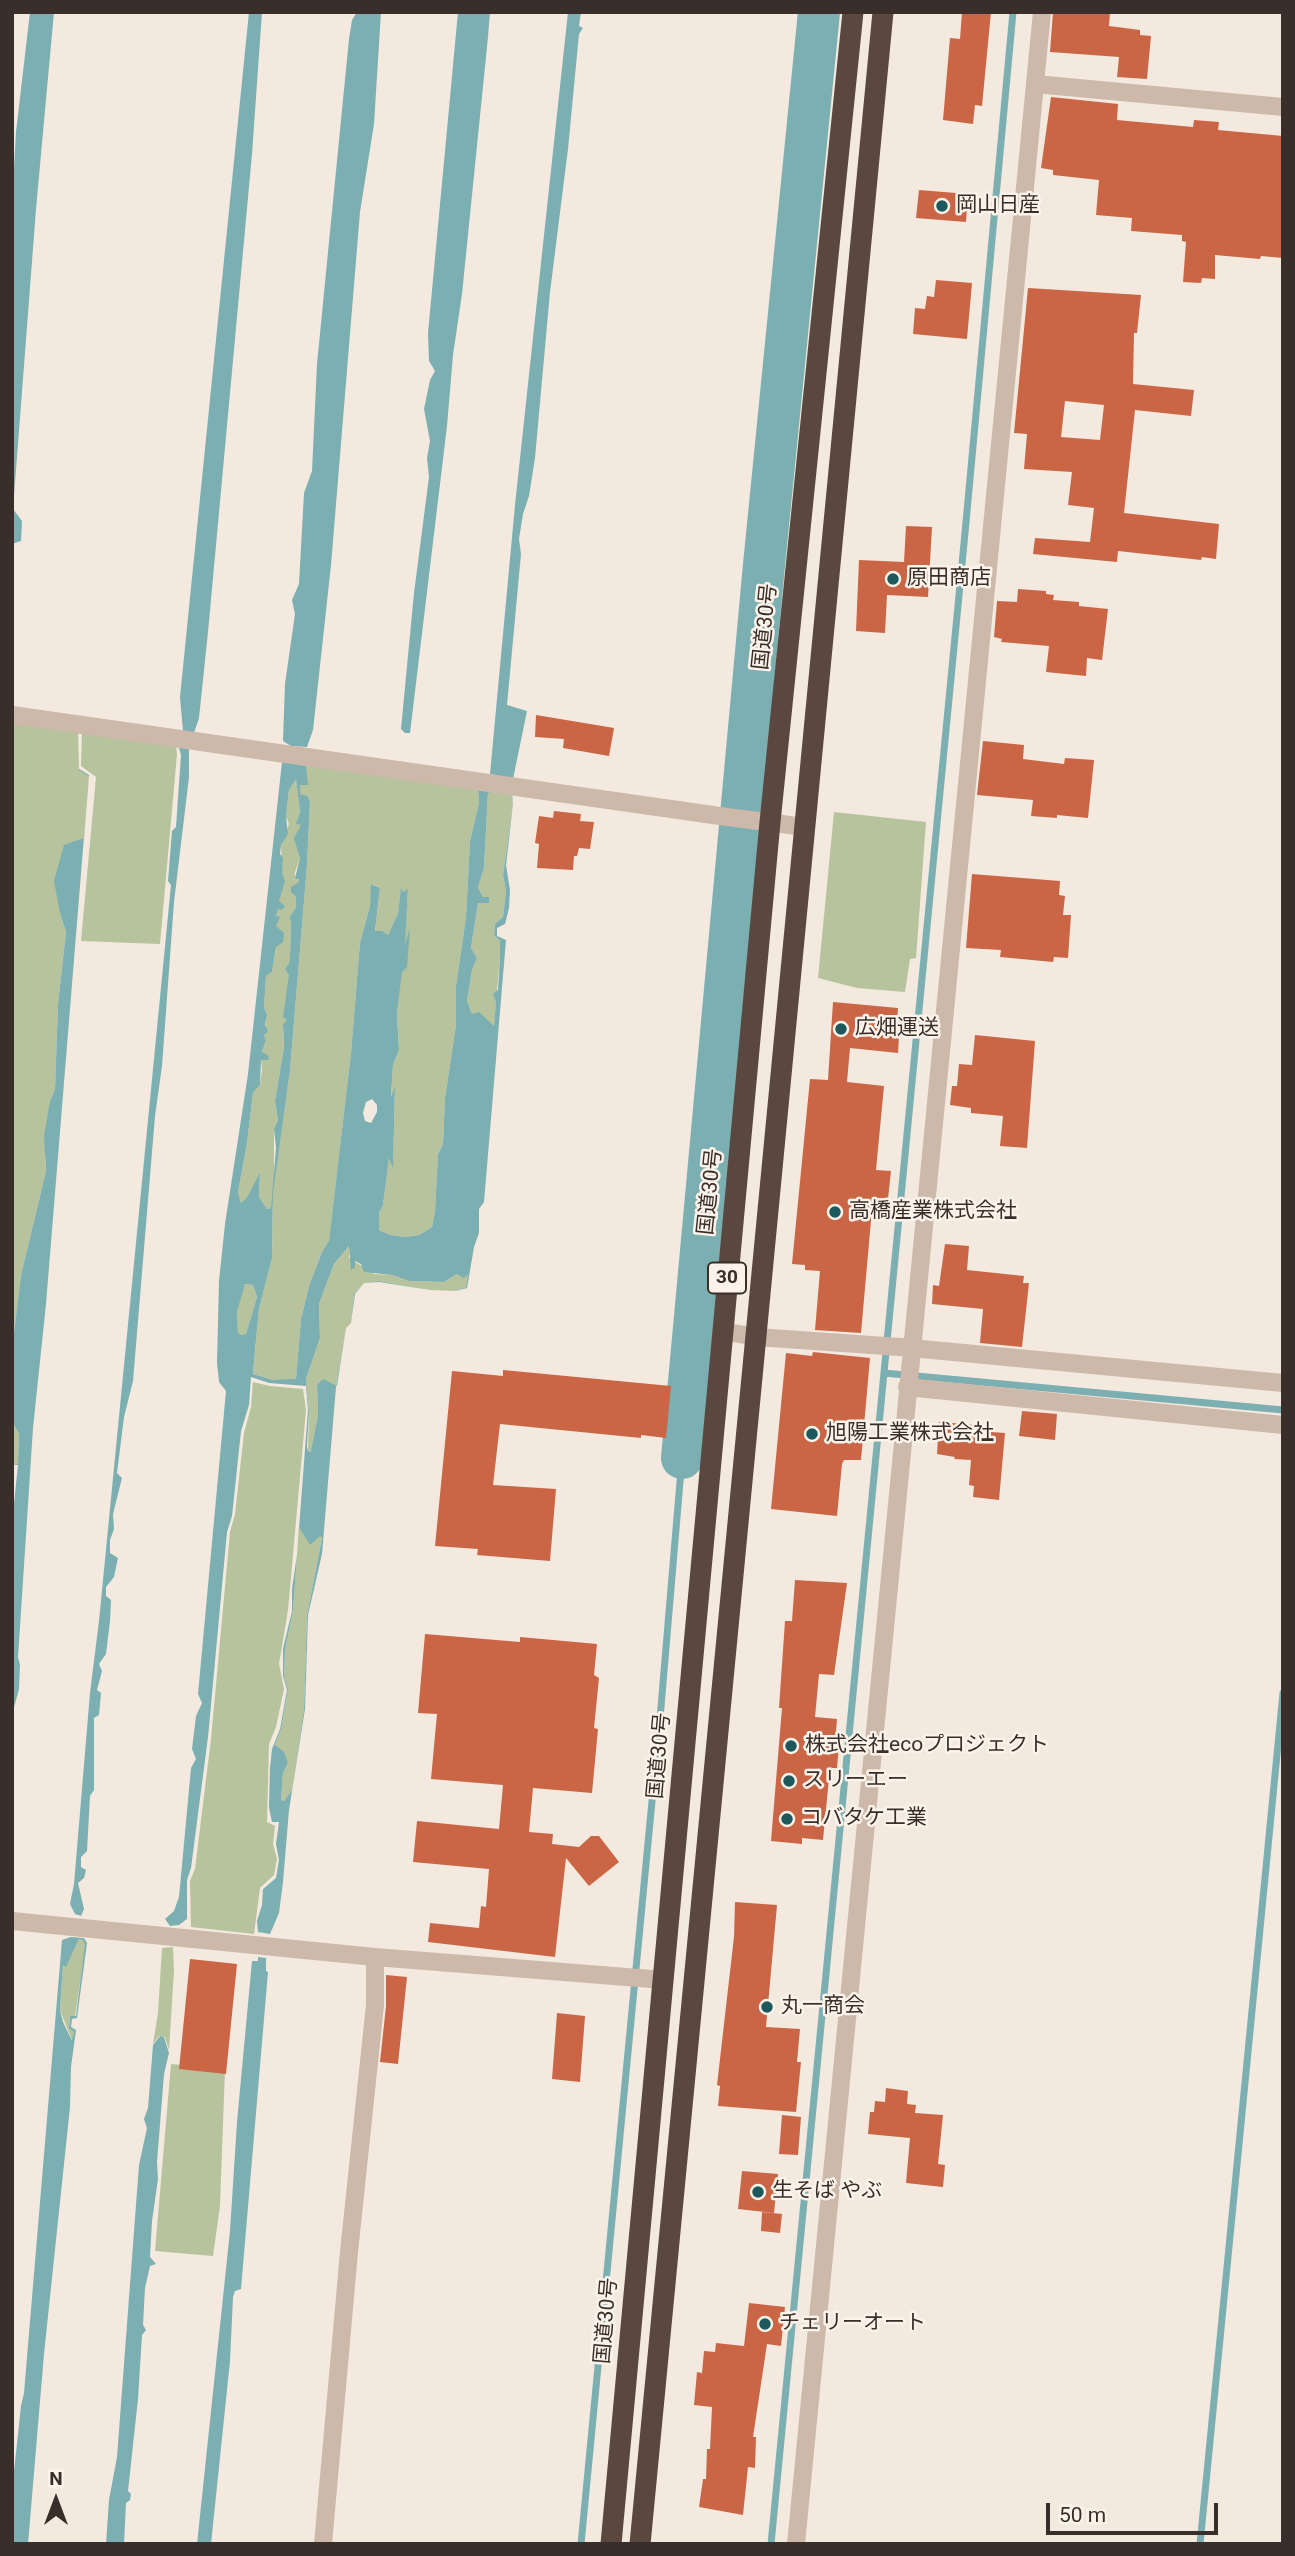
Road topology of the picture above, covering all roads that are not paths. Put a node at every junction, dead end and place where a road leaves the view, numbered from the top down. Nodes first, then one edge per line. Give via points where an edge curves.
1 (853, 12) edge
2 (883, 12) edge
3 (1042, 12) edge
4 (1035, 84) junction
5 (1283, 107) edge
6 (12, 715) edge
7 (763, 822) junction
8 (805, 827) junction
9 (722, 1331) junction
10 (757, 1337) junction
11 (906, 1352) junction
12 (907, 1383) junction
13 (1283, 1383) edge
14 (1283, 1425) edge
15 (12, 1920) edge
16 (375, 1957) junction
17 (657, 1980) junction
18 (323, 2544) edge
19 (611, 2544) edge
20 (640, 2544) edge
21 (796, 2544) edge

1 - 7 highway, 国道30号 / 30
2 - 8 highway, 30
3 - 4 street
4 - 5 street
4 - 11 street
6 - 7 street
7 - 8 street
7 - 9 highway, 国道30号 / 30
8 - 10 highway, 30
9 - 10 street
9 - 17 highway, 国道30号 / 30
10 - 11 street
10 - 20 highway, 30
11 - 12 street
11 - 13 street
12 - 14 street
12 - 21 street
15 - 16 street
16 - 17 street
16 - 18 street via 375,2005
17 - 19 highway, 国道30号 / 30

